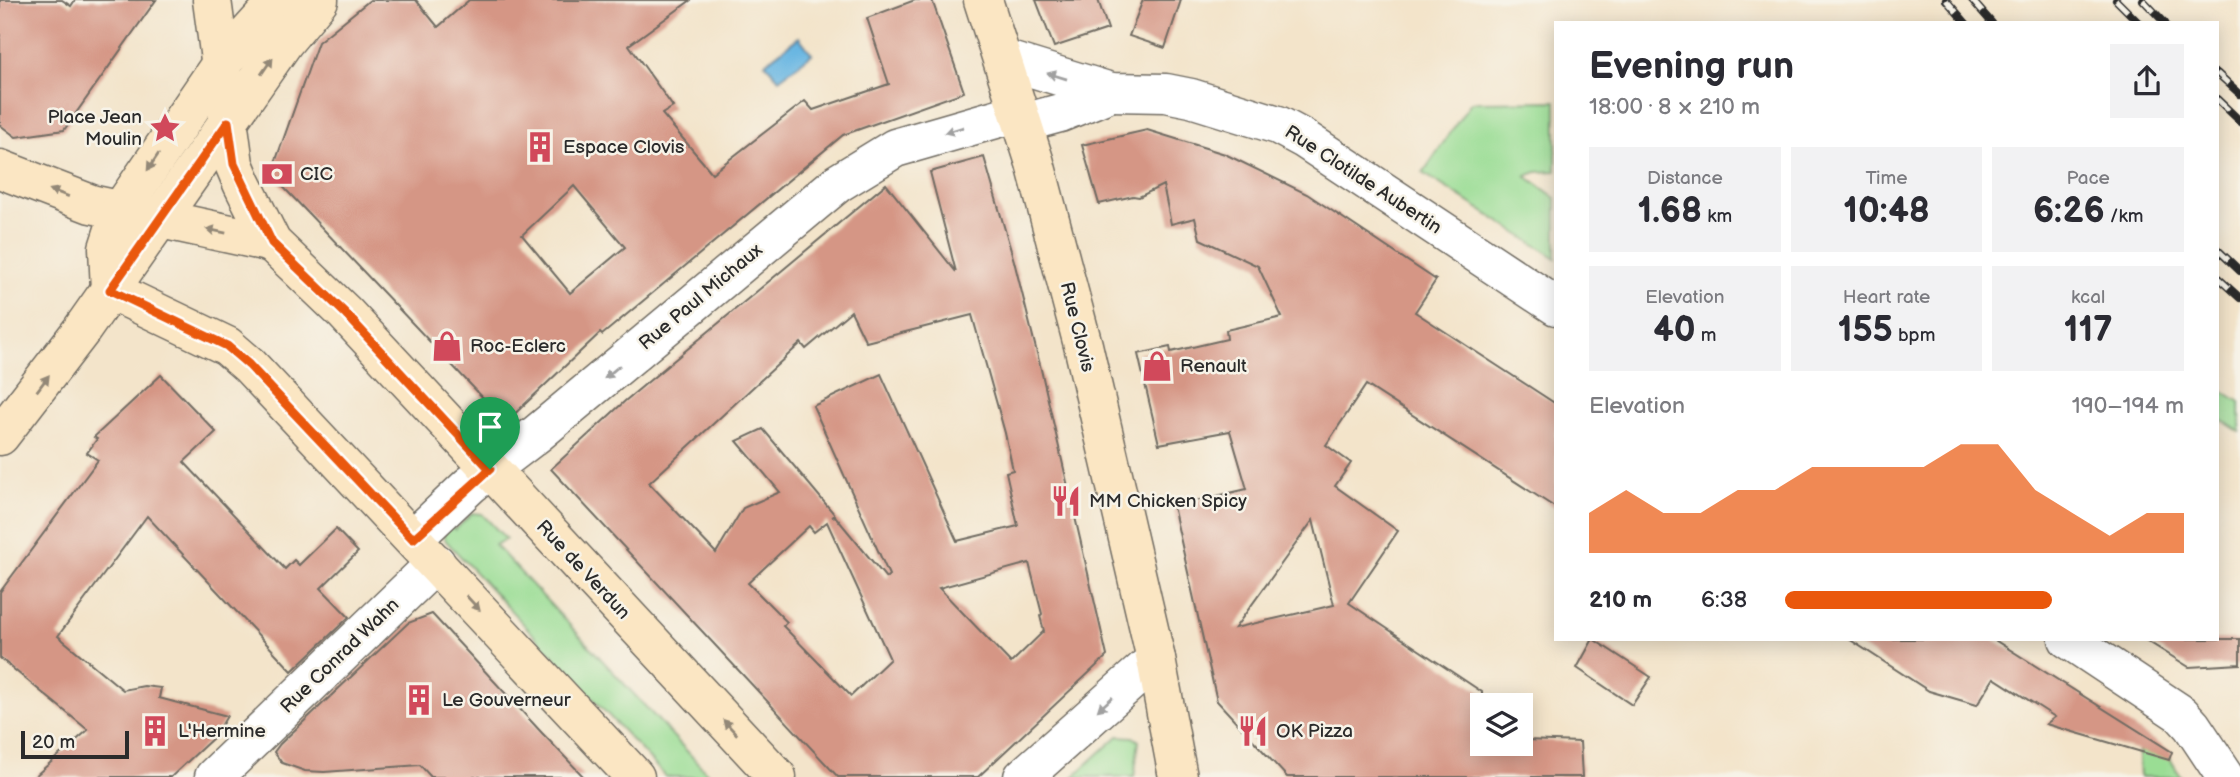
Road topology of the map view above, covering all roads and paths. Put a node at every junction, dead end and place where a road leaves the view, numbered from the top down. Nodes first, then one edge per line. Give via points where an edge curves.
1 (212, 0) edge
2 (279, 0) edge
3 (319, 0) edge
4 (983, 0) edge
5 (1003, 59) junction
6 (220, 65) junction
7 (1111, 92) junction
8 (1022, 117) junction
9 (228, 122) junction
10 (0, 169) edge
11 (120, 211) junction
12 (160, 219) junction
13 (272, 243) junction
14 (110, 290) junction
15 (1554, 305) edge
16 (0, 436) edge
17 (490, 469) junction
18 (425, 551) junction
19 (2071, 641) edge
20 (1156, 659) junction
21 (1169, 725) junction
22 (214, 777) edge
23 (635, 777) edge
24 (777, 777) edge
25 (1023, 777) edge
26 (1150, 777) edge
27 (1178, 777) edge
28 (2226, 777) edge

1 - 6 main road, Rue de Verdun
2 - 6 main road
9 -> 3 main road
4 - 5 main road, Rue Clovis
7 -> 5 street, Rue Clotilde Aubertin
5 - 8 main road, Rue Clovis
6 - 9 main road, Rue de Verdun
6 -> 11 main road
7 - 8 street, Rue Clotilde Aubertin via 1060,113
7 - 15 street, Rue Clotilde Aubertin via 1166,93 1278,125
8 -> 17 street, Rue Paul Michaux via 895,148 838,183
8 - 20 main road, Rue Clovis via 1083,345
9 - 12 main road
9 - 13 main road, Rue de Verdun via 234,164
11 -> 10 main road
11 - 12 main road
11 - 14 main road via 108,248
13 -> 12 main road
12 - 14 main road
13 - 17 main road, Rue de Verdun via 345,313
16 -> 14 main road
14 - 18 main road via 227,346
17 - 18 street, Rue Paul Michaux
24 -> 17 main road, Rue de Verdun
18 - 22 street, Rue Conrad Wahn
18 -> 23 main road
19 - 28 street via 2180,714
20 - 21 main road, Rue Clovis
20 -> 25 street
21 - 26 main road
21 - 27 main road, Rue Clovis

